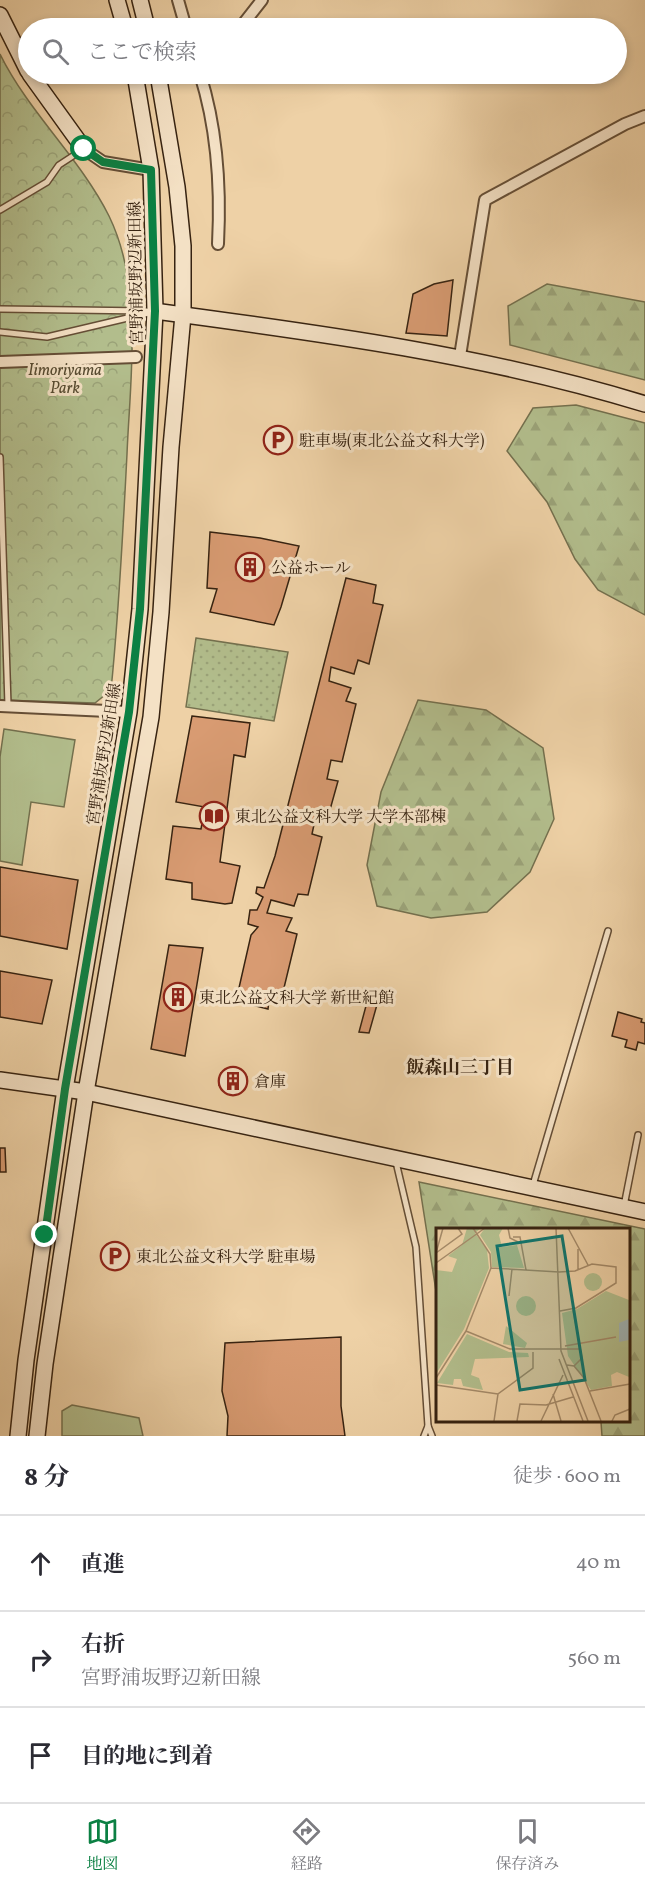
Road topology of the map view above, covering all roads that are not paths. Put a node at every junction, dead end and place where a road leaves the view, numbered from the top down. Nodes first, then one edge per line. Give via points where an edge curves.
1 (117, 0) edge
2 (140, 0) edge
3 (178, 0) edge
4 (262, 0) edge
5 (0, 15) edge
6 (122, 18) edge
7 (144, 18) edge
8 (183, 18) edge
9 (248, 18) edge
10 (18, 50) edge
11 (38, 84) edge
12 (137, 84) edge
13 (160, 84) edge
14 (204, 84) edge
15 (645, 116) edge
16 (84, 149) junction
17 (151, 170) junction
18 (0, 210) edge
19 (218, 244) dead end
20 (0, 309) edge
21 (155, 311) junction
22 (183, 315) junction
23 (0, 332) edge
24 (460, 356) junction
25 (136, 357) dead end
26 (0, 362) edge
27 (645, 404) edge
28 (0, 457) edge
29 (4, 705) edge
30 (129, 712) junction
31 (608, 931) dead end
32 (0, 1080) edge
33 (65, 1089) junction
34 (86, 1092) junction
35 (638, 1135) dead end
36 (395, 1160) junction
37 (532, 1190) junction
38 (624, 1208) junction
39 (645, 1212) edge
40 (428, 1426) junction
41 (18, 1436) edge
42 (38, 1436) edge
43 (424, 1436) edge
44 (432, 1436) edge

1 - 6 main road
2 - 7 main road
3 - 8 street
4 - 9 street
5 - 10 main road
11 - 16 main road
12 - 17 main road, 宮野浦坂野辺新田線
13 - 22 main road via 183,246
14 - 19 street via 216,154
15 - 24 street via 485,200
16 - 17 street via 103,162
16 - 18 lane via 59,165 47,182
17 - 21 main road, 宮野浦坂野辺新田線
20 - 21 lane
21 - 22 main road
21 - 23 lane via 47,337
21 - 30 main road, 宮野浦坂野辺新田線 via 140,609
22 - 24 main road
22 - 34 main road via 150,717
24 - 27 main road
25 - 26 street
28 - 29 lane
29 - 30 street
30 - 33 main road, 宮野浦坂野辺新田線
31 - 37 lane
32 - 33 main road
33 - 34 main road
33 - 41 main road, 宮野浦坂野辺新田線
34 - 36 main road
34 - 42 main road via 45,1364
35 - 38 lane
36 - 37 main road
36 - 40 lane via 416,1247
37 - 38 main road
38 - 39 main road
40 - 43 lane
40 - 44 lane

